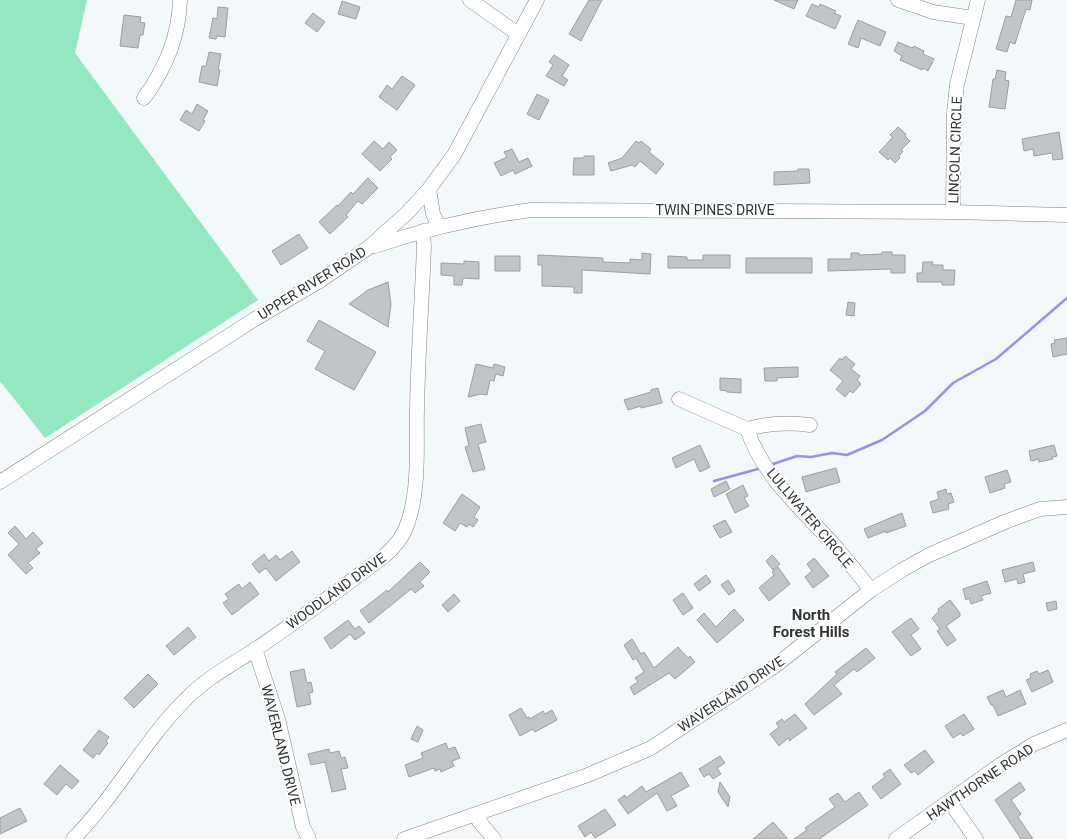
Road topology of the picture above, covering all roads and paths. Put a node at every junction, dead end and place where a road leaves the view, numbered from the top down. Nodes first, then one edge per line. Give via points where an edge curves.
1 (180, 0) edge
2 (470, 0) edge
3 (536, 0) edge
4 (898, 0) edge
5 (978, 0) edge
6 (973, 18) junction
7 (518, 34) junction
8 (144, 98) dead end
9 (429, 189) junction
10 (953, 212) junction
11 (1067, 215) edge
12 (439, 226) junction
13 (423, 230) junction
14 (368, 248) junction
15 (680, 399) dead end
16 (810, 424) dead end
17 (747, 429) junction
18 (0, 482) edge
19 (1067, 507) edge
20 (871, 590) junction
21 (256, 649) junction
22 (1067, 730) edge
23 (950, 802) junction
24 (476, 814) junction
25 (73, 839) edge
26 (309, 839) edge
27 (404, 839) edge
28 (494, 839) edge
29 (896, 839) edge
30 (976, 839) edge

1 - 8 street via 178,27 168,58 158,80
2 - 7 street
3 - 7 street, UPPER RIVER ROAD
4 - 6 street via 933,12
5 - 6 street, LINCOLN CIRCLE
6 - 10 street, LINCOLN CIRCLE via 957,84 954,113
7 - 9 street, UPPER RIVER ROAD via 454,155
9 - 12 street via 433,214
9 - 14 street, UPPER RIVER ROAD
10 - 11 street, TWIN PINES DRIVE
10 - 12 street, TWIN PINES DRIVE via 531,210
12 - 13 street, TWIN PINES DRIVE
13 - 14 street, TWIN PINES DRIVE
13 - 21 street, WOODLAND DRIVE via 415,481 408,523 397,543 382,558
14 - 18 street, UPPER RIVER ROAD
15 - 17 street
16 - 17 street via 782,422
17 - 20 street, LULLWATER CIRCLE via 754,449 777,483
19 - 20 street, WAVERLAND DRIVE via 1040,509 1007,521 929,555
20 - 24 street, WAVERLAND DRIVE via 775,666 651,748 588,775
21 - 25 street, WOODLAND DRIVE via 208,679 186,698 161,725
21 - 26 street, WAVERLAND DRIVE via 278,719 303,827
22 - 23 street, HAWTHORNE ROAD via 1034,744
23 - 29 street, HAWTHORNE ROAD
23 - 30 street
24 - 27 street, WAVERLAND DRIVE
24 - 28 street

